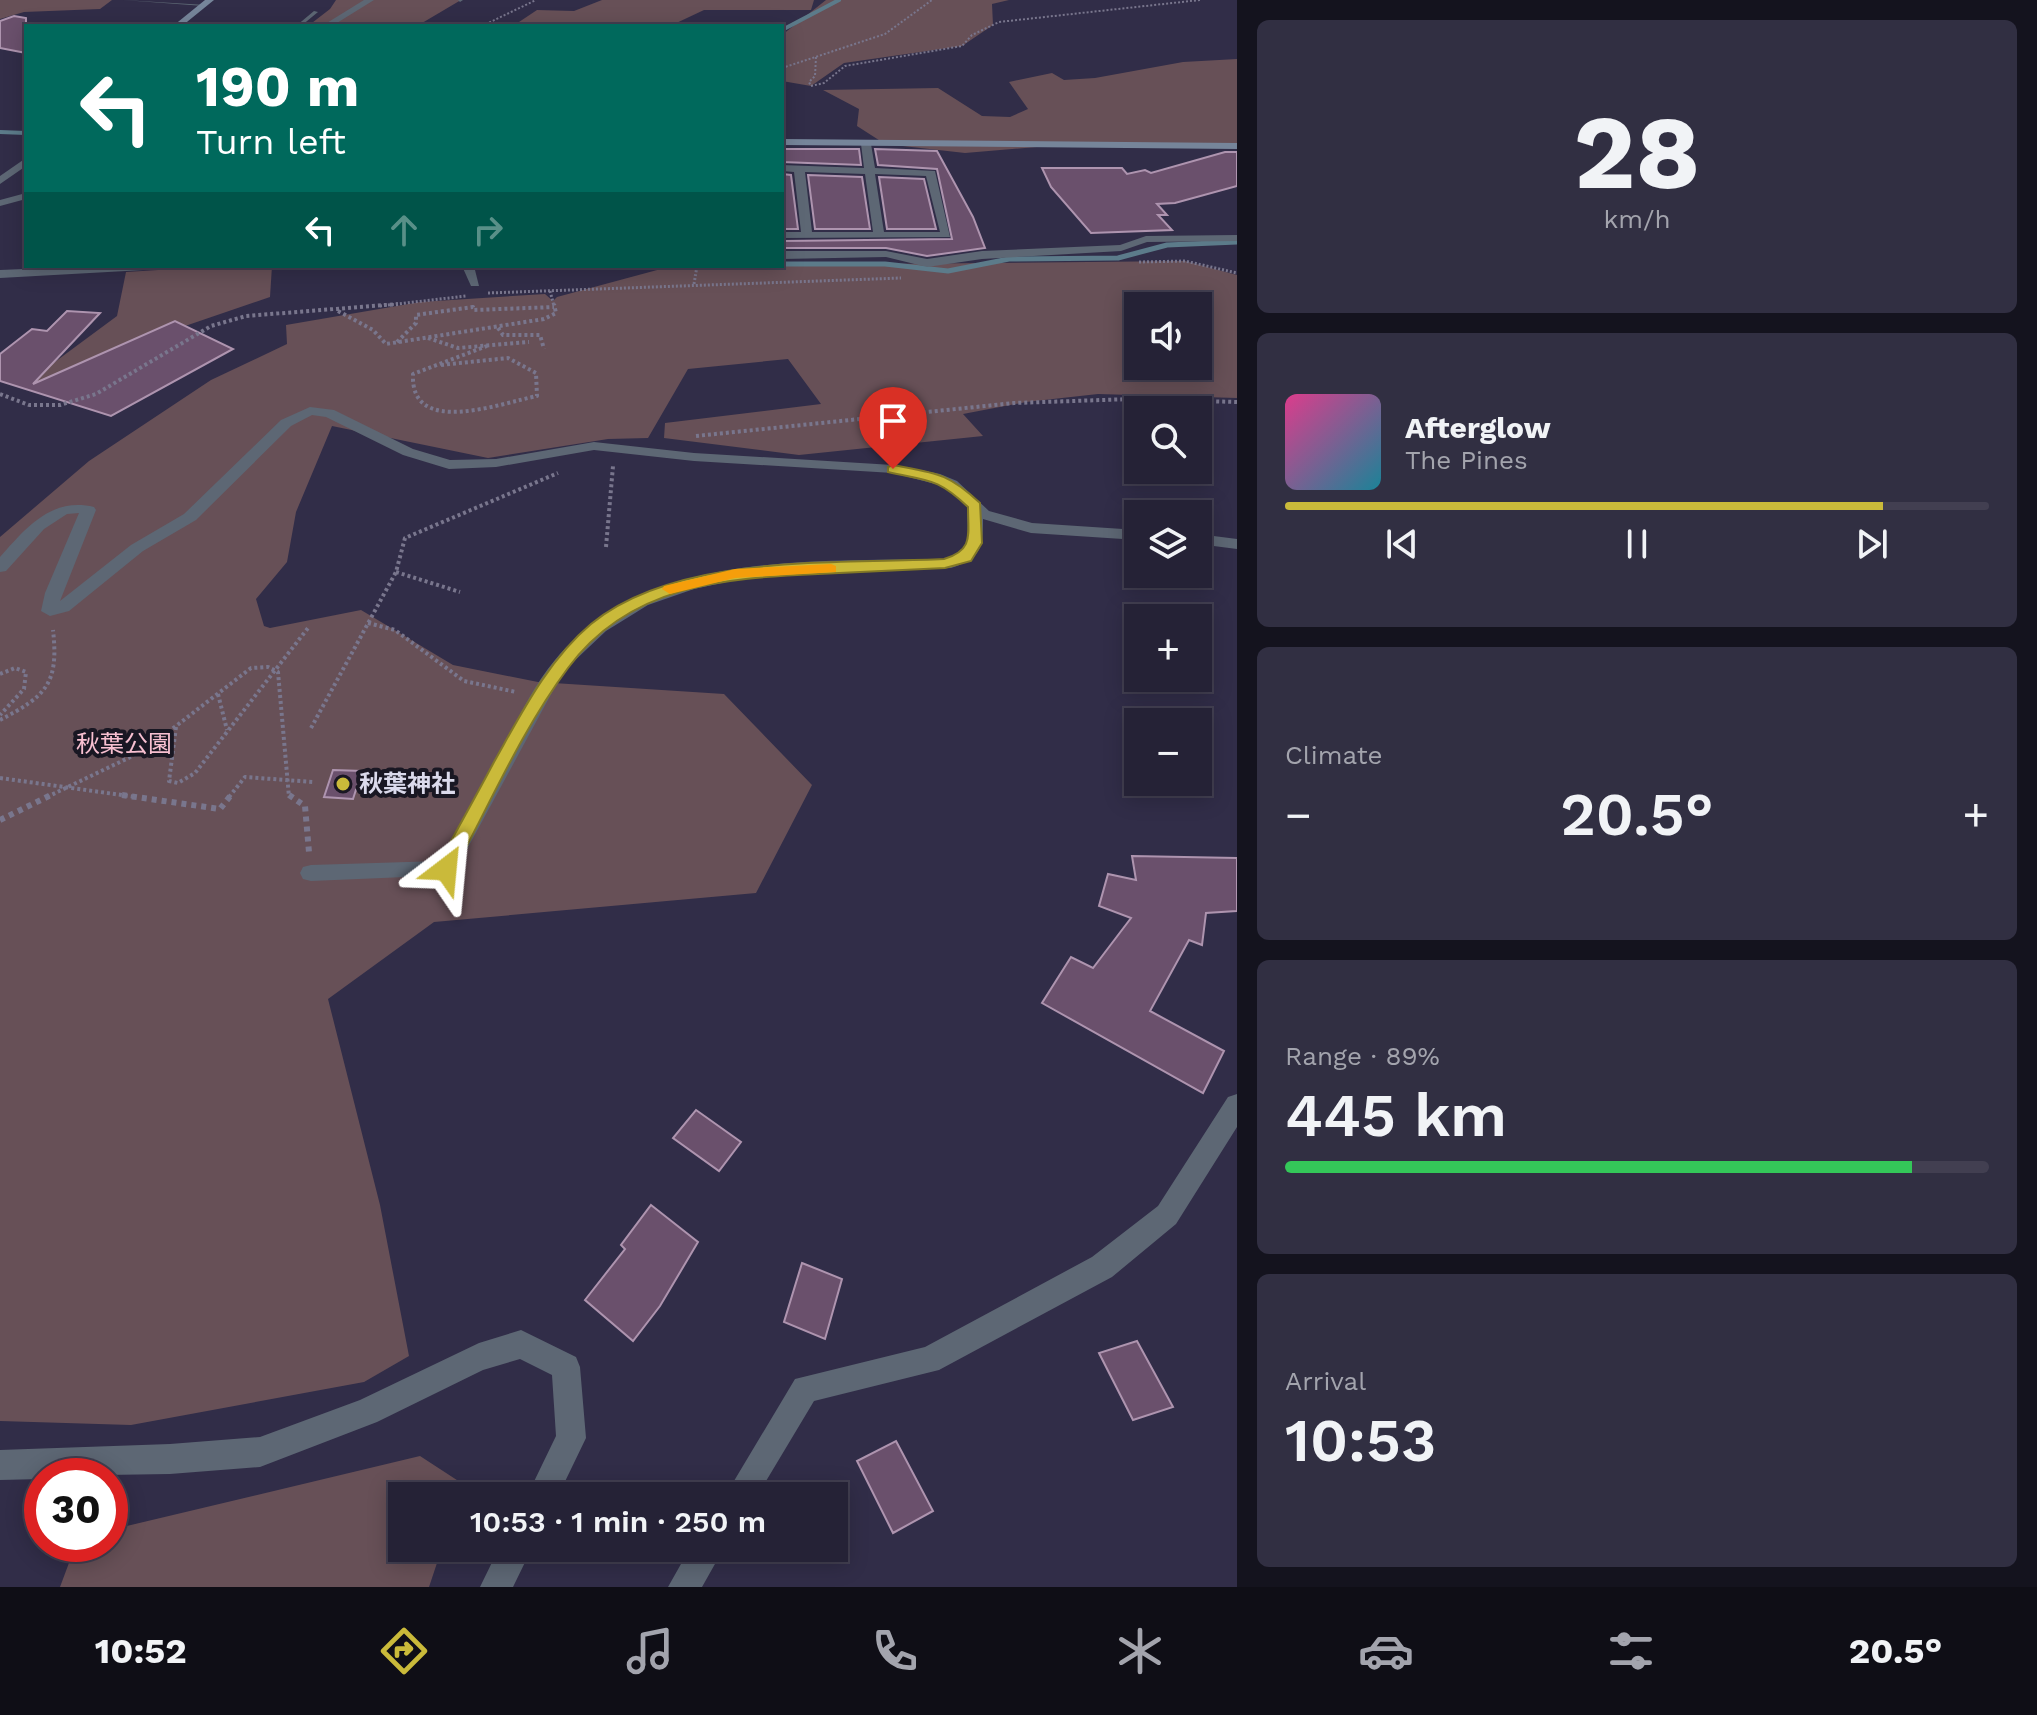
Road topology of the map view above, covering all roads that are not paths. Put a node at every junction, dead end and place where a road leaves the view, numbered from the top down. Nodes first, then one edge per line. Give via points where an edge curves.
1 (125, 0) edge
2 (370, 0) edge
3 (207, 3) edge
4 (316, 12) dead end
5 (180, 24) edge
6 (301, 24) edge
7 (329, 24) edge
8 (784, 142) edge
9 (866, 144) junction
10 (1237, 146) edge
11 (24, 163) edge
12 (784, 168) edge
13 (799, 168) junction
14 (870, 170) junction
15 (0, 181) edge
16 (24, 197) edge
17 (0, 203) edge
18 (784, 235) edge
19 (807, 235) junction
20 (879, 236) junction
21 (1237, 238) edge
22 (784, 255) edge
23 (116, 268) edge
24 (469, 268) edge
25 (0, 274) edge
26 (475, 283) dead end
27 (975, 506) junction
28 (1124, 534) edge
29 (1212, 541) edge
30 (1237, 544) edge
31 (0, 567) edge
32 (311, 873) road end
33 (1237, 1105) edge
34 (0, 1465) edge
35 (549, 1482) edge
36 (749, 1482) edge
37 (509, 1562) edge
38 (699, 1562) edge
39 (496, 1587) edge
40 (684, 1587) edge

1 - 3 lane
2 - 7 street
3 - 5 street
4 - 6 lane
8 - 9 street
9 - 10 street
9 - 14 street
11 - 15 street
12 - 13 street
13 - 14 street
13 - 19 street
14 - 20 street
14 - 20 street via 931,173 946,235
16 - 17 street
18 - 19 street
19 - 20 street
21 - 22 street via 1146,239 1121,248 927,263 886,254
23 - 25 street
24 - 26 street
27 - 28 street via 983,514 1031,528
27 - 31 street via 952,484 893,469 594,446 496,463 449,465 408,452 329,413 310,411 286,423 190,517 137,548 63,607 50,611 88,510 76,506 46,518
27 - 32 street via 975,543 966,557 945,564 735,573 639,602 598,627 563,663 446,869
29 - 30 street
33 - 36 street via 1167,1215 1102,1267 929,1360 805,1389
34 - 35 street via 260,1452 367,1412 479,1357 521,1344 566,1367 571,1438
37 - 39 street
38 - 40 street

